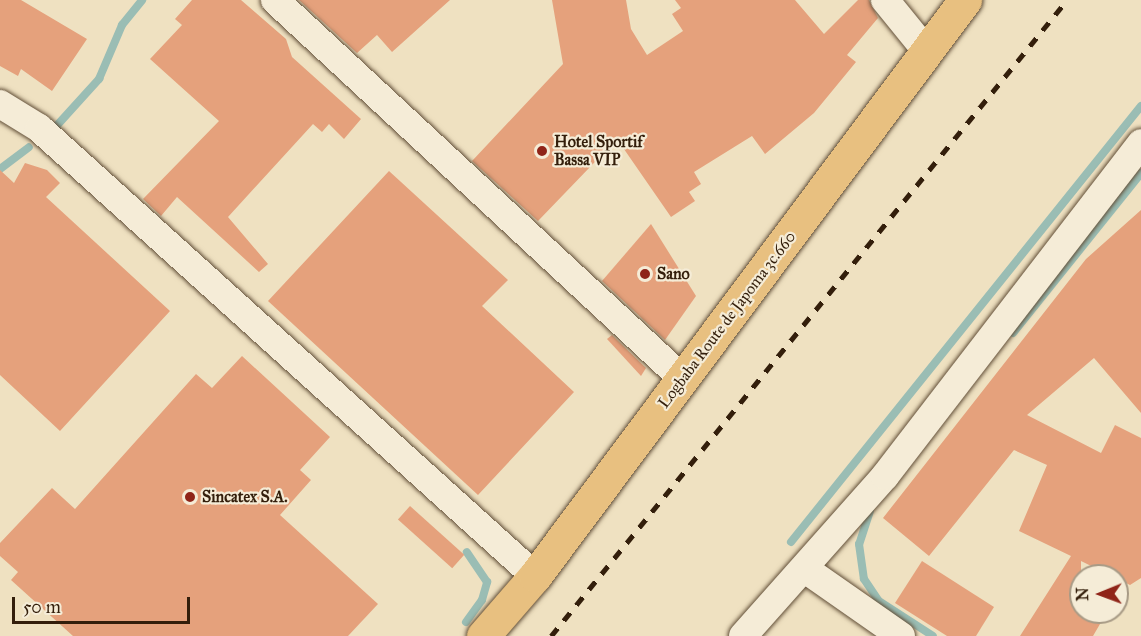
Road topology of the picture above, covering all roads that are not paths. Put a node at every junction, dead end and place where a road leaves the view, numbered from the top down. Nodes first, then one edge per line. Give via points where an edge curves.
1 (275, 0) edge
2 (885, 0) edge
3 (965, 0) edge
4 (928, 53) junction
5 (0, 104) edge
6 (1141, 143) edge
7 (683, 379) junction
8 (805, 569) junction
9 (535, 576) junction
10 (483, 636) edge
11 (743, 636) edge
12 (901, 636) edge

1 - 7 street
2 - 4 street
3 - 4 main road, Logbaba Route de Japoma 3c.660
4 - 7 main road, Logbaba Route de Japoma 3c.660
5 - 9 street via 39,128
6 - 8 street via 885,476
7 - 9 main road, Logbaba Route de Japoma 3c.660
8 - 11 street
8 - 12 street
9 - 10 main road, Logbaba Route de Japoma 3c.660

